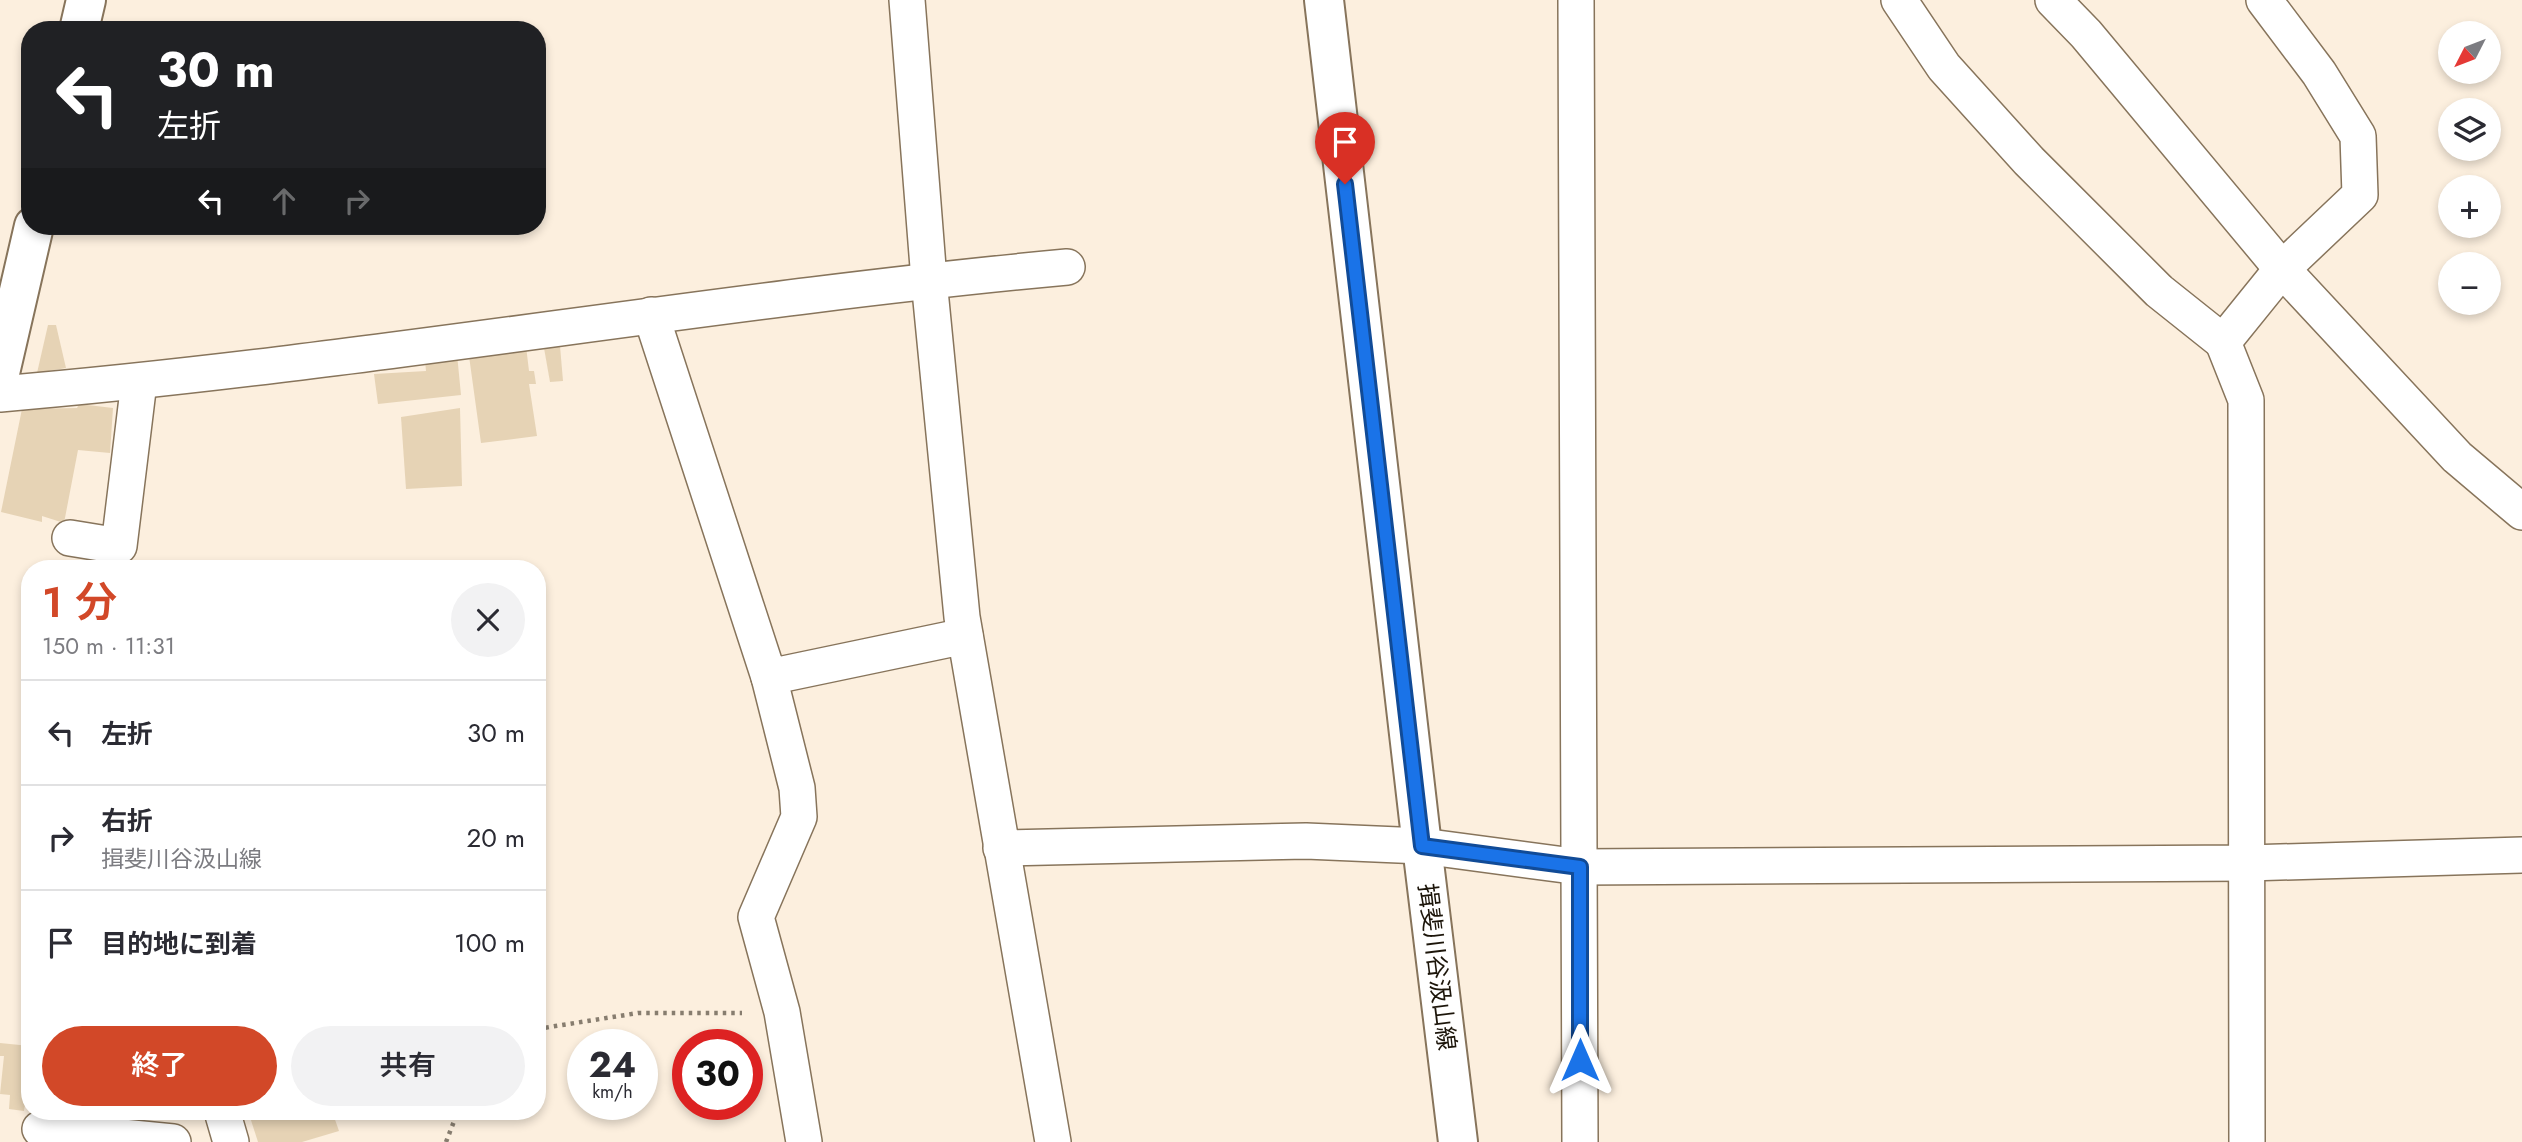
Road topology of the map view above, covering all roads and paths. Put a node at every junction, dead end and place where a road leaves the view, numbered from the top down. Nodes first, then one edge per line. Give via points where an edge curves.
1 (86, 0) edge
2 (907, 0) edge
3 (1324, 0) edge
4 (1576, 0) edge
5 (1899, 0) edge
6 (2053, 0) edge
7 (2264, 0) edge
8 (81, 21) edge
9 (32, 235) edge
10 (1067, 267) dead end
11 (2282, 269) junction
12 (929, 280) junction
13 (651, 315) junction
14 (2223, 342) junction
15 (0, 373) edge
16 (139, 382) junction
17 (0, 394) edge
18 (2522, 512) edge
19 (70, 538) dead end
20 (965, 636) junction
21 (769, 677) junction
22 (1422, 846) junction
23 (1001, 848) junction
24 (2522, 855) edge
25 (2248, 863) junction
26 (1580, 867) junction
27 (782, 1013) junction
28 (546, 1028) edge
29 (225, 1120) edge
30 (455, 1120) edge
31 (40, 1129) dead end
32 (173, 1142) edge
33 (231, 1142) edge
34 (446, 1142) edge
35 (804, 1142) edge
36 (1053, 1142) edge
37 (1458, 1142) edge
38 (1580, 1142) edge
39 (2247, 1142) edge

1 - 8 main road
2 - 12 street
3 - 22 main road, 揖斐川谷汲山線
4 - 26 street
5 - 14 street via 1944,67 2029,161 2159,291
6 - 11 street
7 - 11 street via 2319,73 2358,136 2360,195
9 - 15 main road
10 - 12 street
11 - 14 street
11 - 18 street via 2457,457
12 - 13 street
12 - 20 street
13 - 16 street
13 - 21 street
14 - 25 street via 2246,400
16 - 17 street
16 - 19 street via 119,545
20 - 21 street
20 - 23 street
21 - 27 street via 797,788 799,817 755,917
22 - 23 street via 1306,841
22 - 26 street
22 - 37 main road, 揖斐川谷汲山線
23 - 36 street
24 - 25 street
25 - 26 street
25 - 39 street
26 - 38 street
27 - 28 path via 638,1013
27 - 35 street
29 - 33 street
30 - 34 path
31 - 32 street

